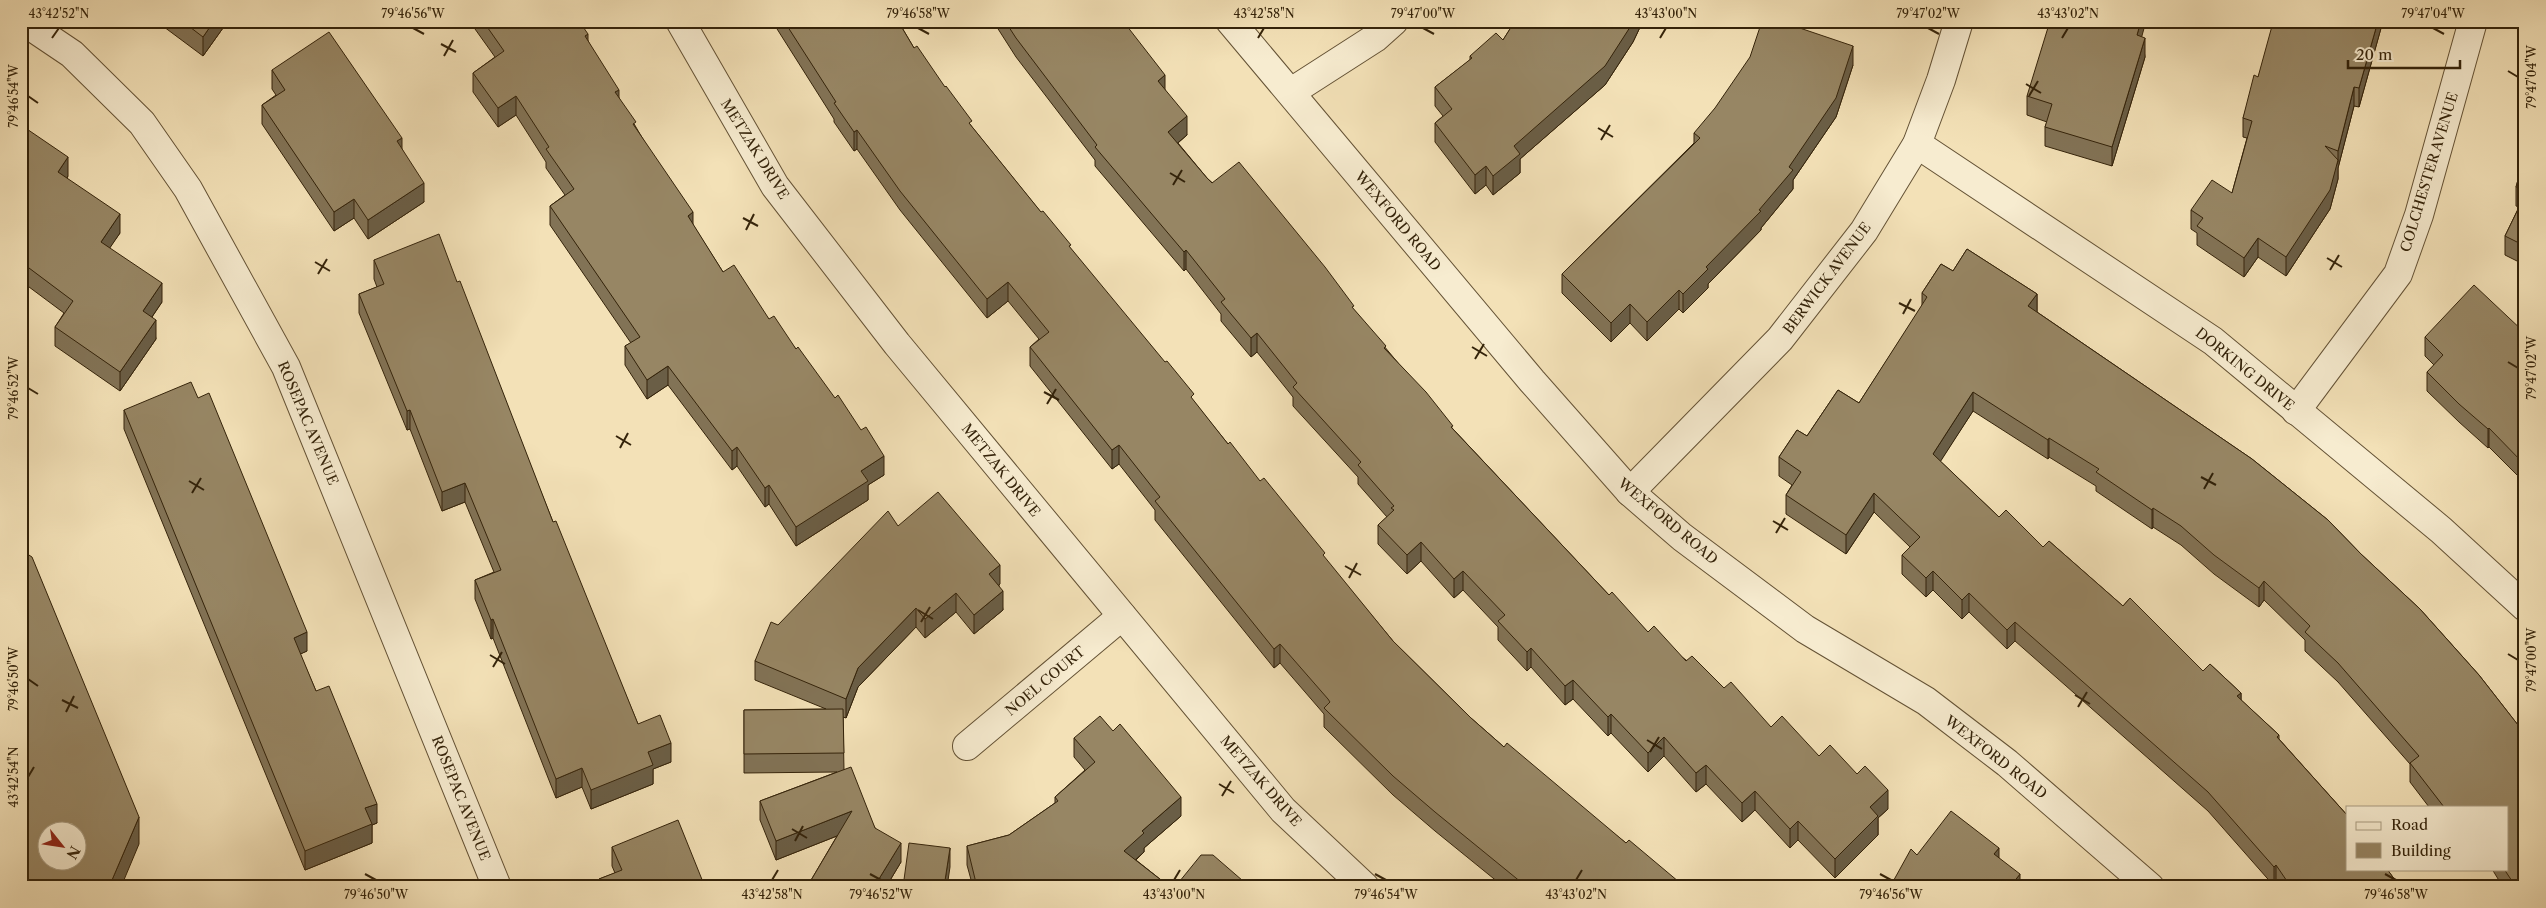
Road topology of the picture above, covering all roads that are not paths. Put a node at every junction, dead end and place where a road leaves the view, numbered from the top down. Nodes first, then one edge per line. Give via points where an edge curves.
1 (23, 21) edge
2 (680, 21) edge
3 (1230, 21) edge
4 (1394, 21) edge
5 (1959, 21) edge
6 (2473, 21) edge
7 (1290, 92) junction
8 (1917, 144) junction
9 (2296, 411) junction
10 (1630, 492) junction
11 (2525, 607) edge
12 (1122, 616) junction
13 (967, 746) dead end
14 (497, 887) edge
15 (1365, 887) edge
16 (2150, 887) edge

1 - 14 street, ROSEPAC AVENUE via 72,54 142,123 188,189 286,366
2 - 12 street, METZAK DRIVE via 775,186 903,351
3 - 7 street, WEXFORD ROAD
4 - 7 street via 1376,38
5 - 8 street, BERWICK AVENUE
6 - 9 street, COLCHESTER AVENUE via 2420,215 2398,274
7 - 10 street, WEXFORD ROAD via 1532,381
8 - 9 street, DORKING DRIVE via 2213,341
8 - 10 street, BERWICK AVENUE via 1864,232 1780,339
9 - 11 street, DORKING DRIVE via 2441,530
10 - 16 street, WEXFORD ROAD via 1682,537 1804,629 1926,702 2007,763
12 - 13 street, NOEL COURT
12 - 15 street, METZAK DRIVE via 1283,810

